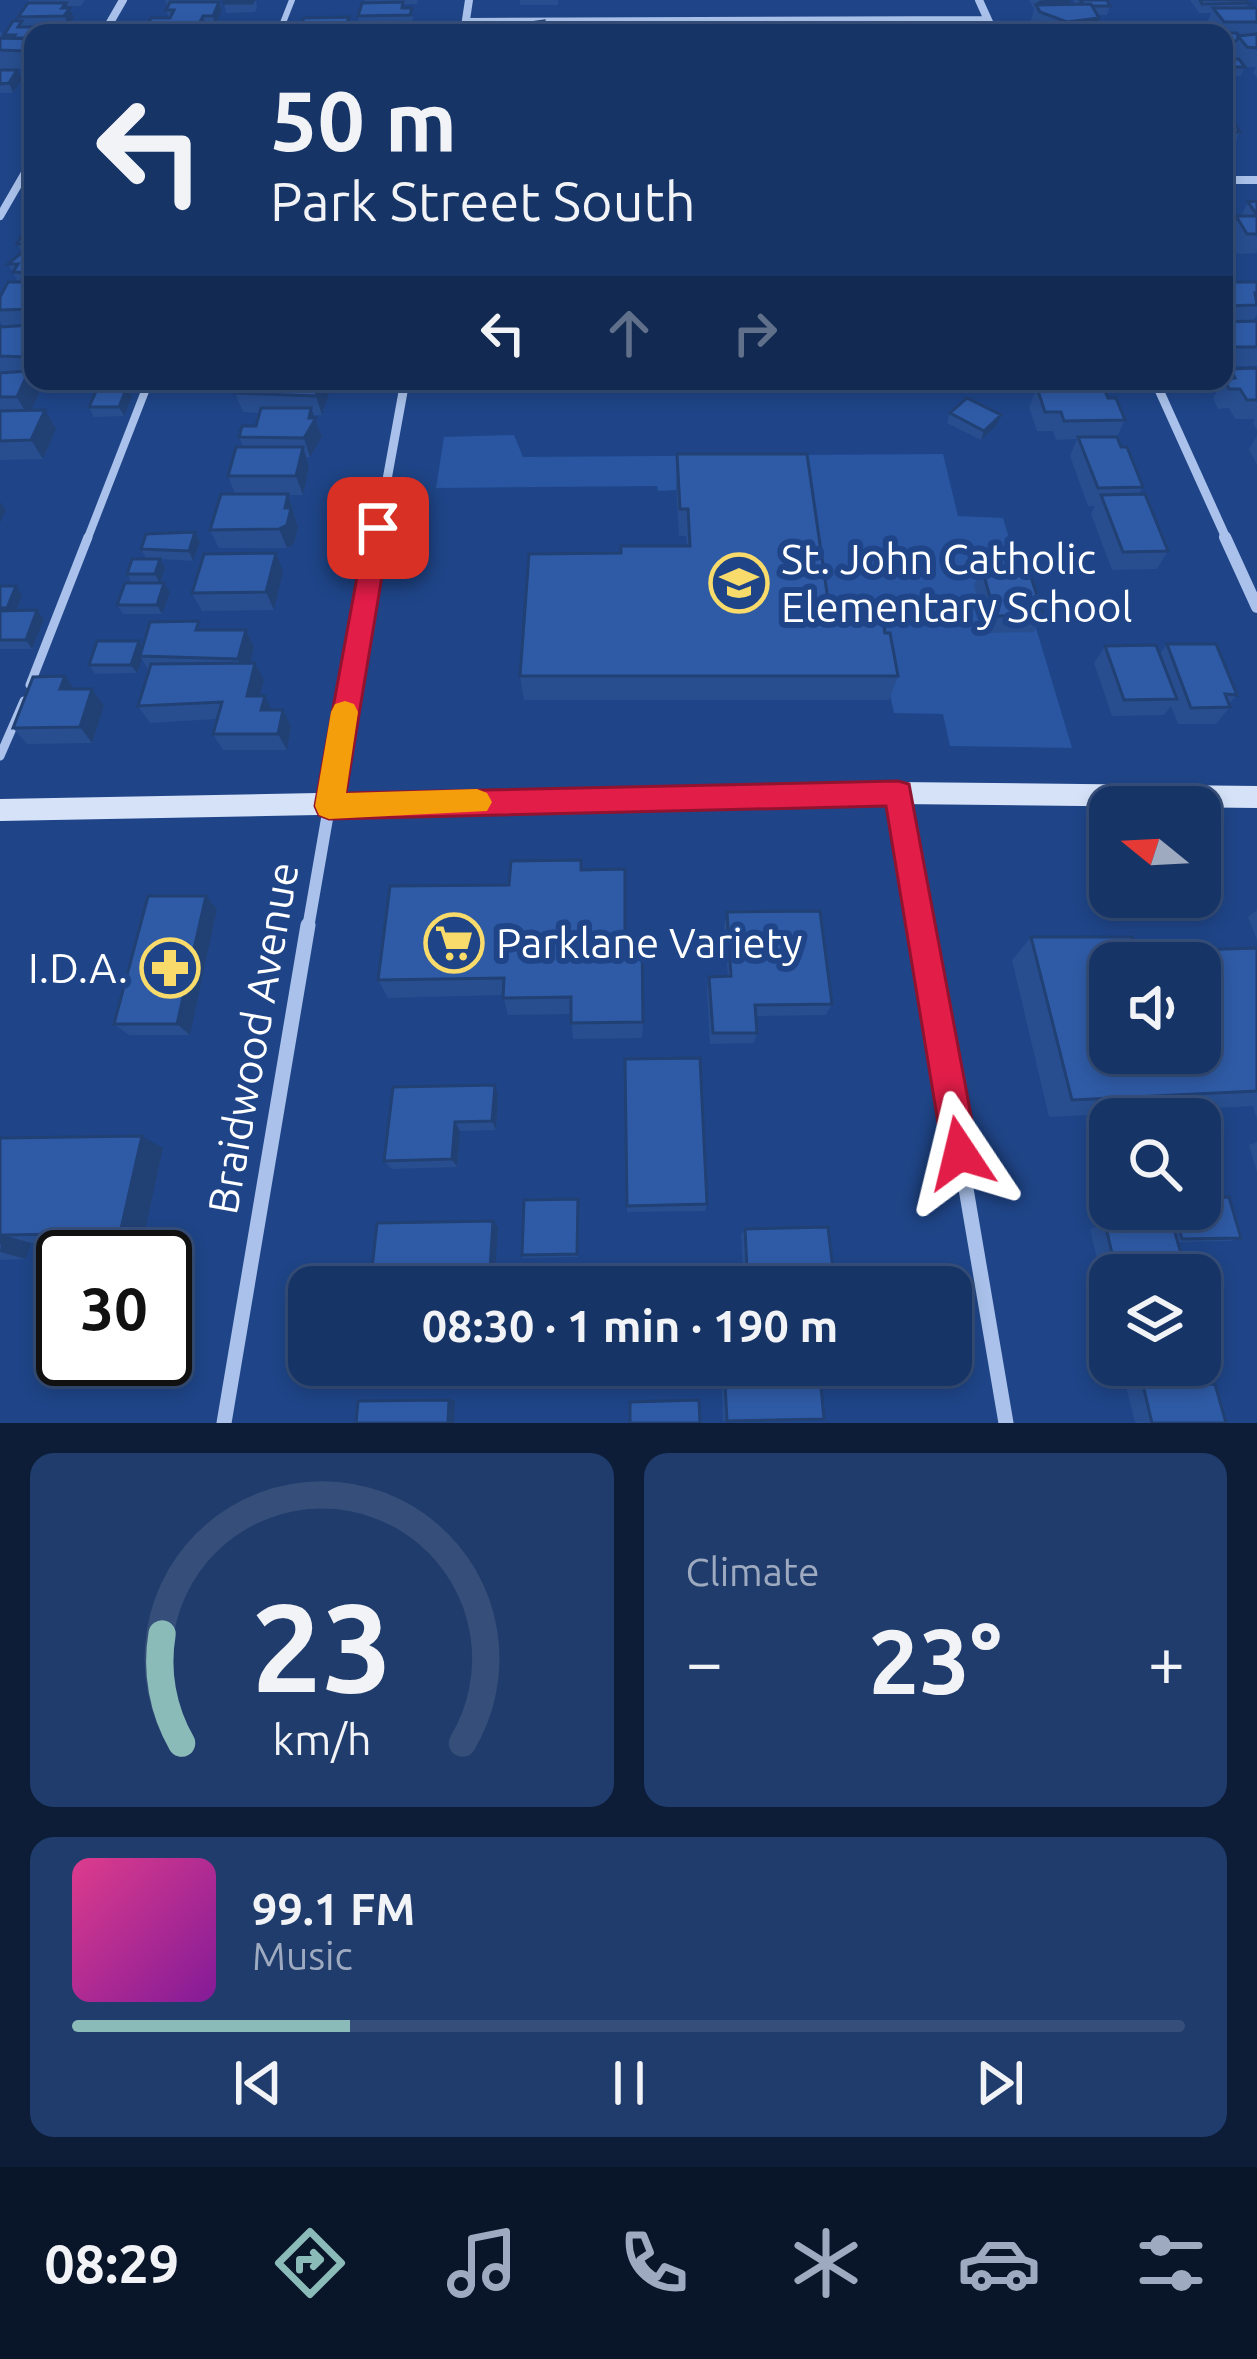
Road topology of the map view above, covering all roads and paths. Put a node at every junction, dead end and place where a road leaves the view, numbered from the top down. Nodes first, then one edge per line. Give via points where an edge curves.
1 (469, 0) edge
2 (979, 0) edge
3 (988, 20) junction
4 (466, 22) joint
5 (990, 24) edge
6 (24, 175) edge
7 (0, 216) edge
8 (146, 390) edge
9 (403, 390) edge
10 (1159, 390) edge
11 (1257, 607) edge
12 (0, 757) edge
13 (898, 793) junction
14 (1257, 797) edge
15 (329, 806) junction
16 (0, 810) edge
17 (224, 1423) edge
18 (1006, 1423) edge

1 - 4 street
2 - 3 street
3 - 4 street
3 - 5 street
6 - 7 street
8 - 12 lane
9 - 15 street, Braidwood Avenue
10 - 11 street
13 - 14 street
13 - 15 street
13 - 18 street
15 - 16 street
15 - 17 street, Braidwood Avenue

